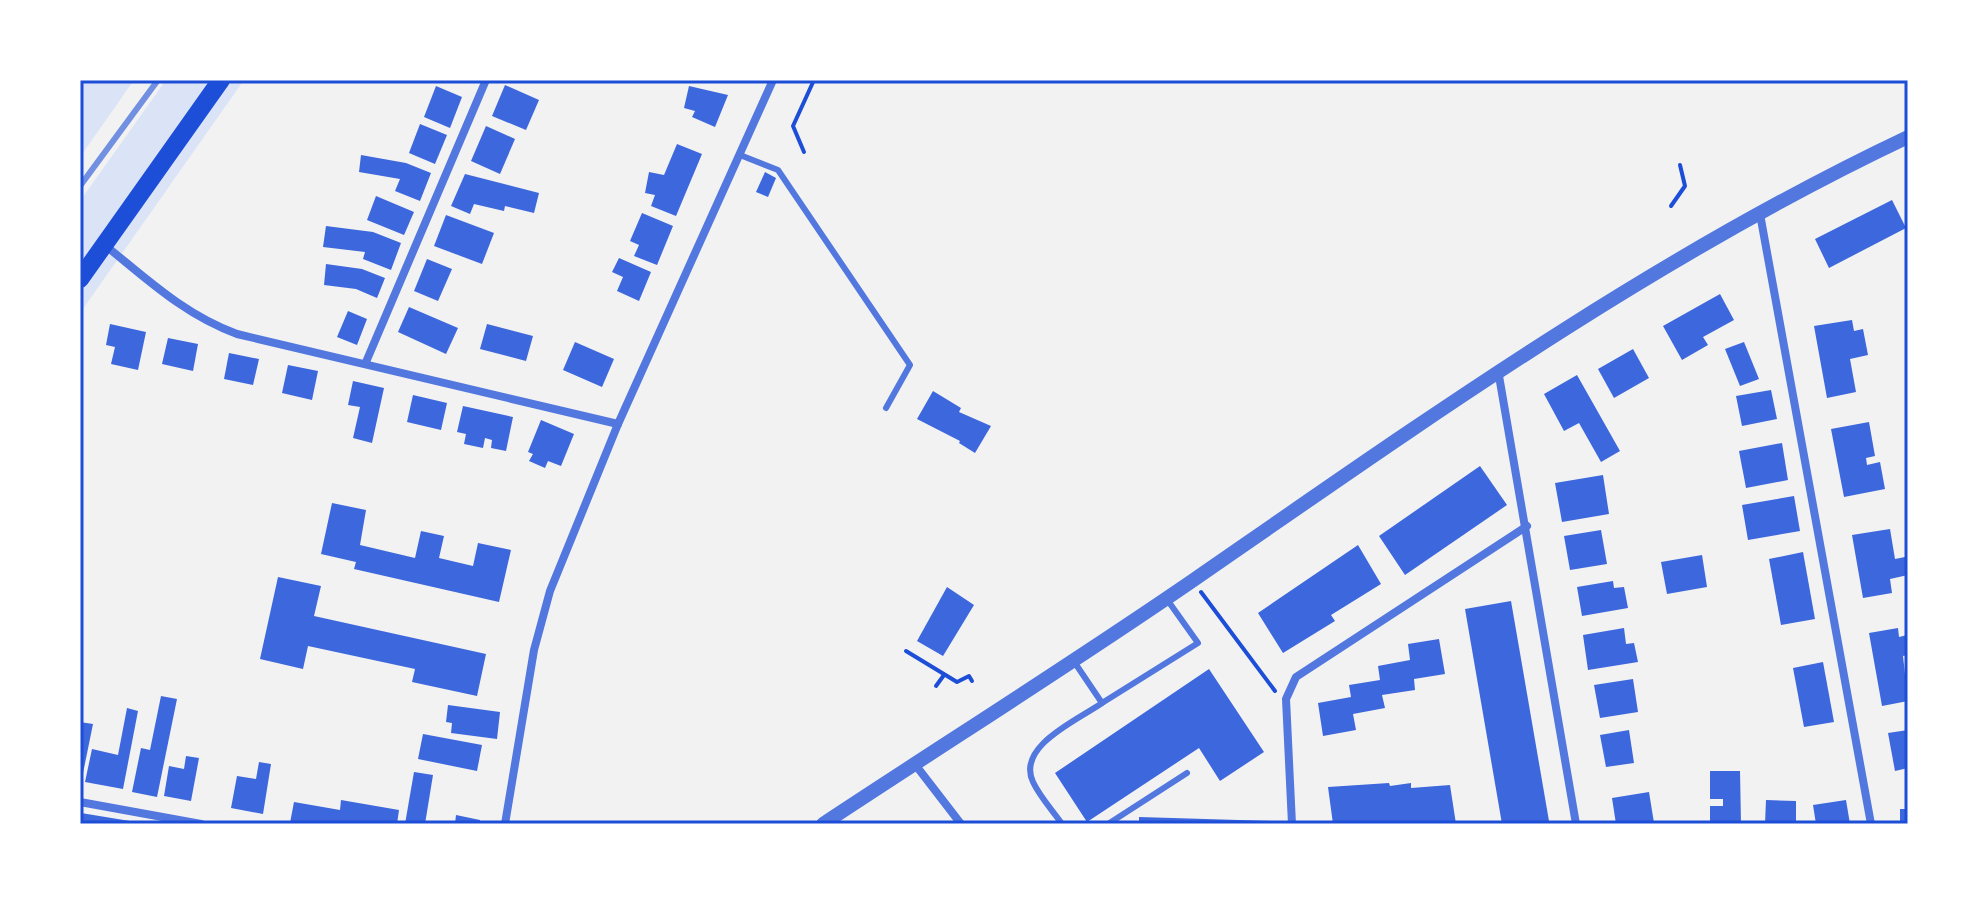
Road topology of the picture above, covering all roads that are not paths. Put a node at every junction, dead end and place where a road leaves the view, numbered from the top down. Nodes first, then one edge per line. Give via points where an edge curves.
1 (221, 80) edge
2 (486, 80) edge
3 (773, 80) edge
4 (1908, 137) edge
5 (740, 155) junction
6 (1760, 214) junction
7 (105, 245) junction
8 (80, 279) edge
9 (366, 362) junction
10 (1498, 369) junction
11 (886, 408) dead end
12 (618, 424) junction
13 (1527, 526) junction
14 (1166, 598) junction
15 (1073, 660) junction
16 (1102, 703) junction
17 (914, 763) junction
18 (1187, 773) dead end
19 (80, 802) edge
20 (201, 824) edge
21 (505, 824) edge
22 (823, 824) edge
23 (961, 824) edge
24 (1062, 824) edge
25 (1108, 824) edge
26 (1292, 824) edge
27 (1576, 824) edge
28 (1871, 824) edge

1 - 7 main road
2 - 9 street
3 - 5 street
4 - 6 street
5 - 11 lane via 778,170 910,365
5 - 12 street
6 - 10 street
6 - 28 street
7 - 8 main road
7 - 9 street via 203,322
9 - 12 street
10 - 13 street
10 - 14 street
12 - 21 street via 546,605
13 - 26 street via 1296,677 1286,699
13 - 27 street
14 - 15 street
14 - 16 lane via 1198,643
15 - 16 lane
15 - 17 street
16 - 24 lane via 1036,748 1029,764 1032,781
17 - 22 street
17 - 23 street
18 - 25 lane
19 - 20 street

